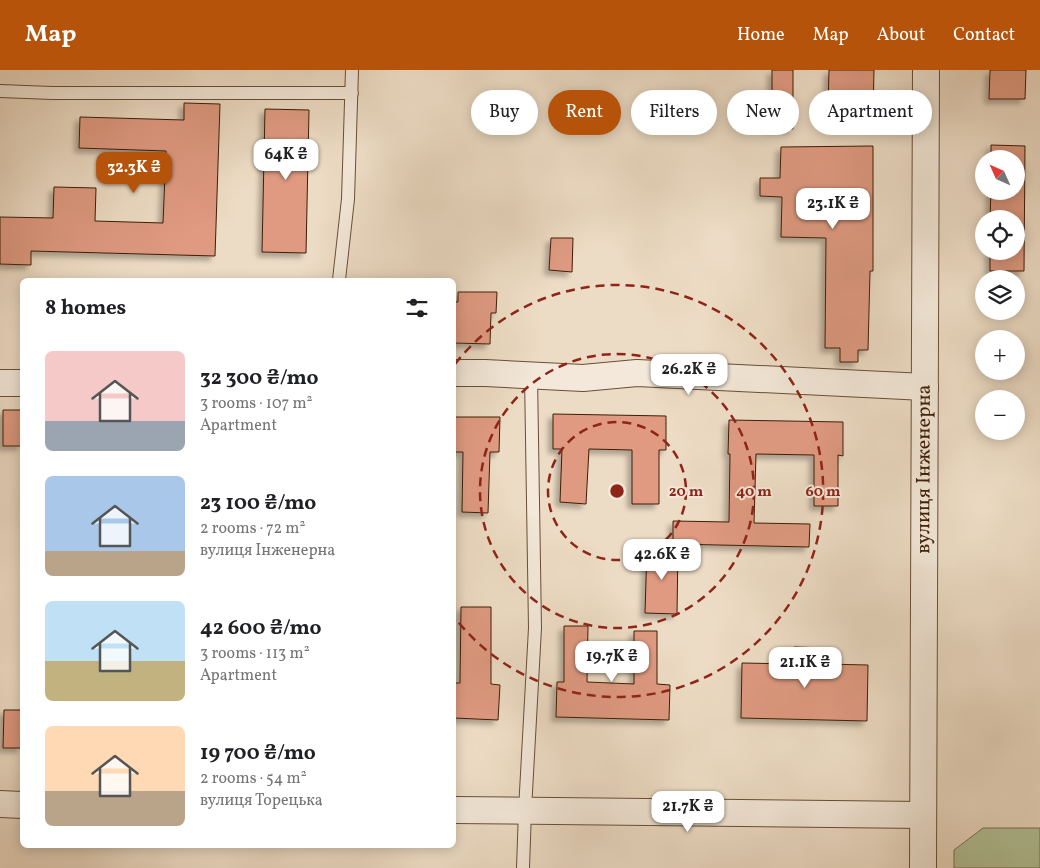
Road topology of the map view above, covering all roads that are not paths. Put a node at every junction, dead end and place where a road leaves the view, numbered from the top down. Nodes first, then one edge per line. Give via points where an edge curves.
1 (352, 70) edge
2 (926, 70) edge
3 (0, 91) edge
4 (352, 93) junction
5 (339, 278) edge
6 (456, 373) edge
7 (531, 375) junction
8 (0, 383) edge
9 (20, 383) edge
10 (925, 387) junction
11 (0, 804) edge
12 (20, 805) edge
13 (456, 810) edge
14 (525, 810) junction
15 (923, 815) junction
16 (524, 868) edge
17 (923, 868) edge

1 - 4 lane
2 - 10 street, вулиця Інженерна
3 - 4 lane
4 - 5 lane via 348,199
6 - 7 street
7 - 10 street via 583,378 637,373
7 - 14 lane via 535,628
8 - 9 street
10 - 15 street, вулиця Інженерна
11 - 12 street
13 - 14 street
14 - 15 street
14 - 16 lane
15 - 17 street, вулиця Інженерна

